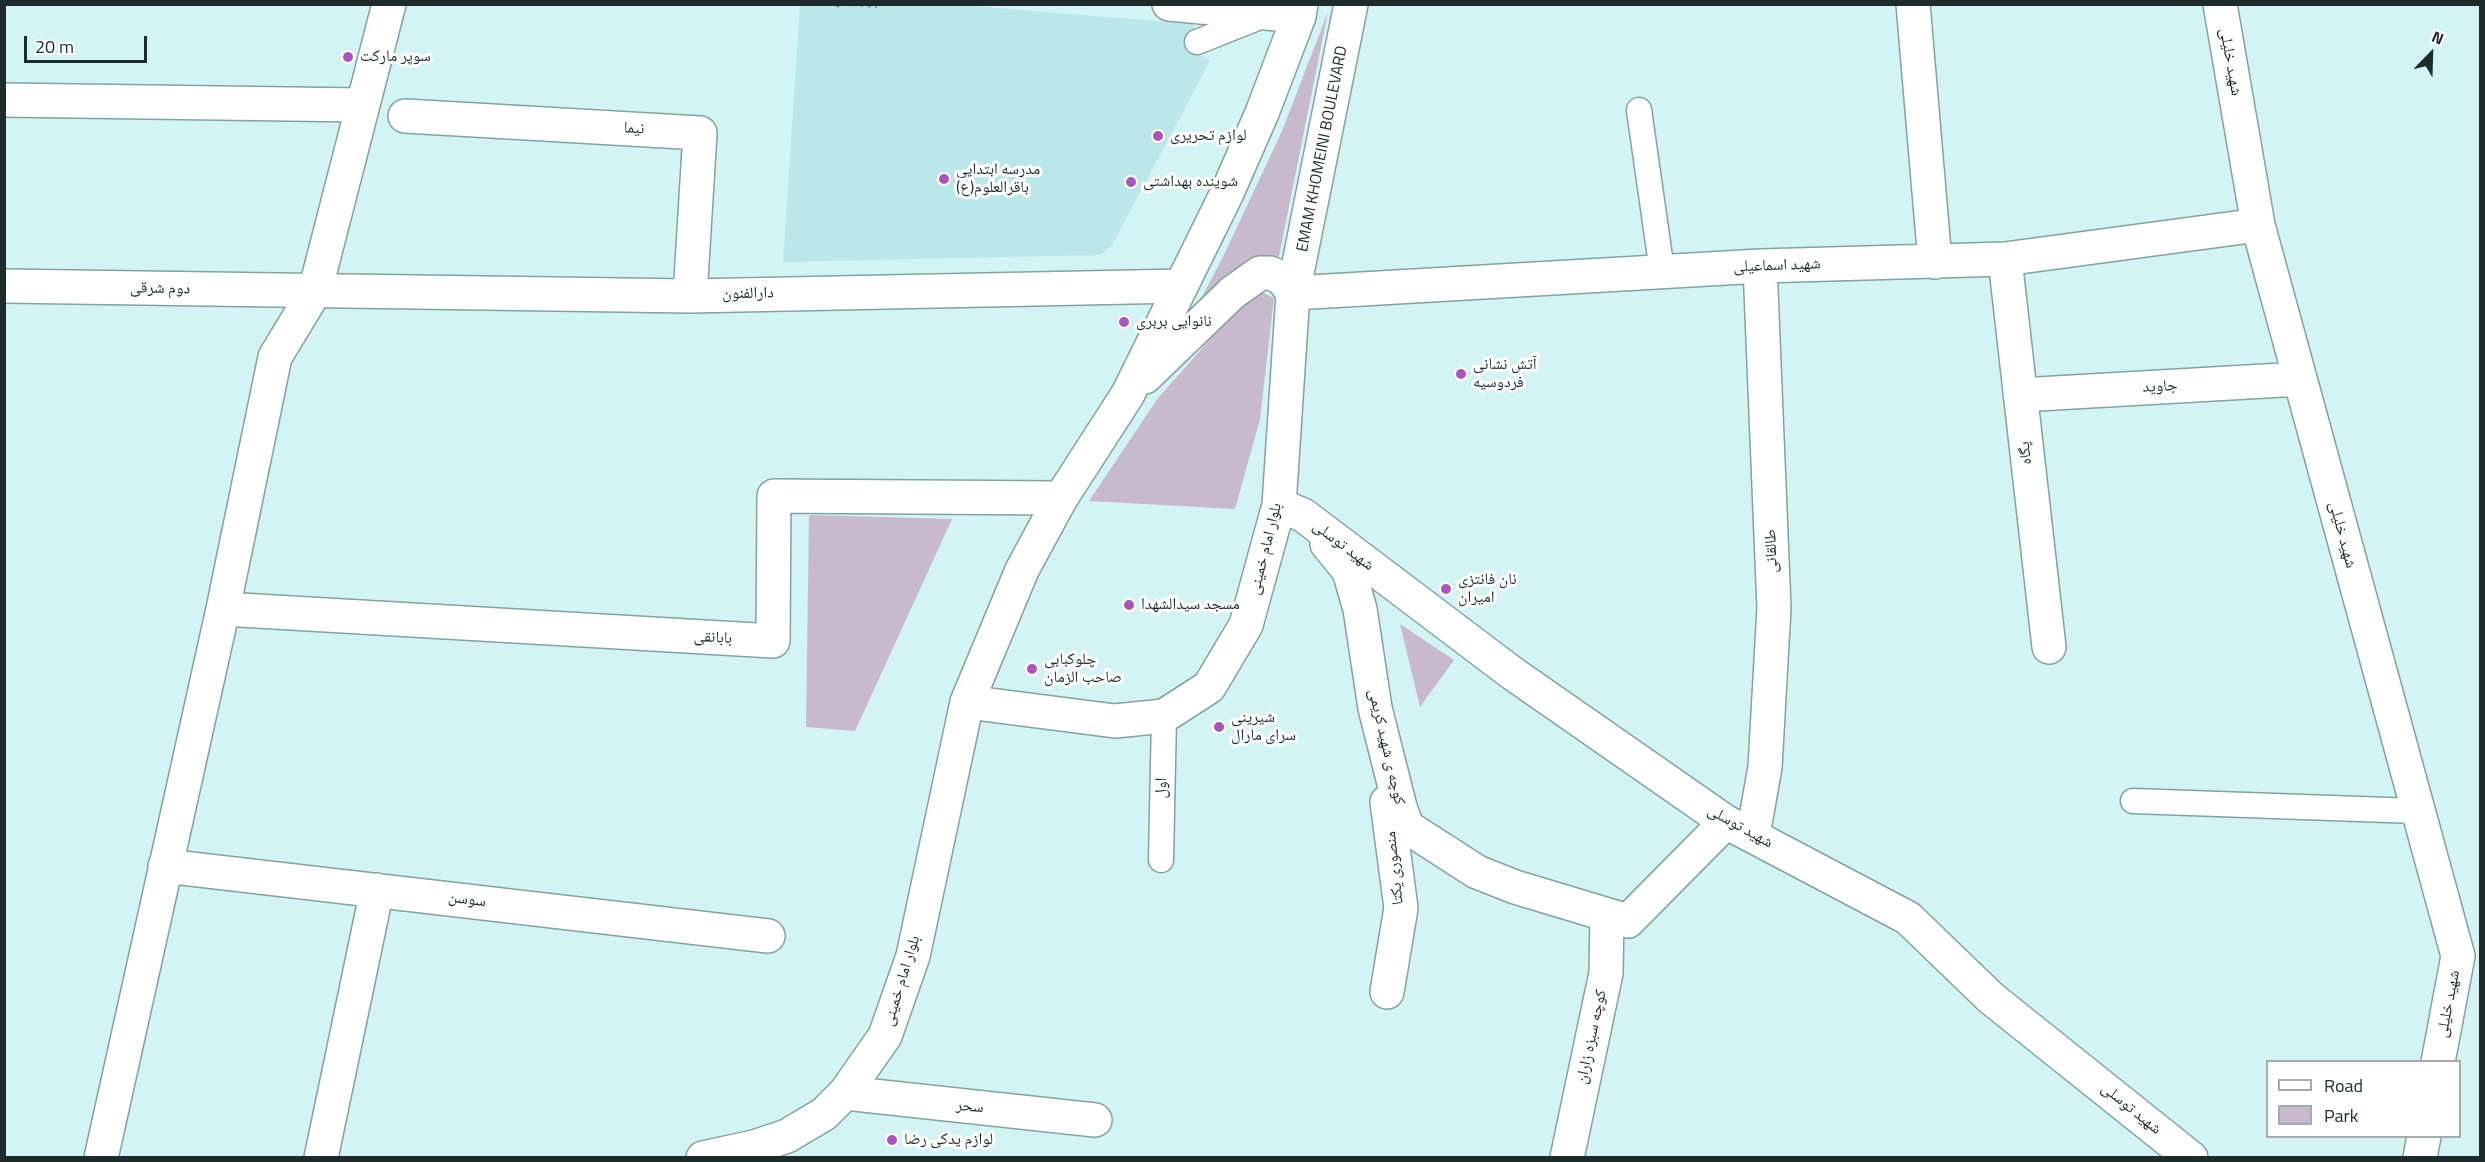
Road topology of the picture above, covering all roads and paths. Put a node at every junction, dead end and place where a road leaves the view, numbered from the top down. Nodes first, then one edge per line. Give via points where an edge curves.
1 (388, 4) edge
2 (853, 4) edge
3 (1169, 4) edge
4 (1351, 4) edge
5 (1913, 4) edge
6 (2220, 4) edge
7 (877, 6) dead end
8 (1289, 11) edge
9 (1197, 42) dead end
10 (4, 100) edge
11 (361, 105) junction
12 (1639, 110) dead end
13 (405, 116) dead end
14 (2258, 225) junction
15 (2005, 259) junction
16 (1935, 262) junction
17 (1760, 266) junction
18 (1662, 271) junction
19 (4, 286) edge
20 (1180, 286) junction
21 (315, 291) junction
22 (1293, 293) junction
23 (690, 296) junction
24 (2300, 379) junction
25 (1128, 394) junction
26 (2020, 395) junction
27 (1061, 498) junction
28 (1291, 510) junction
29 (223, 609) junction
30 (2049, 647) dead end
31 (967, 702) junction
32 (1375, 708) junction
33 (1164, 716) junction
34 (2133, 801) dead end
35 (2416, 811) junction
36 (1739, 829) junction
37 (1161, 860) dead end
38 (165, 866) junction
39 (377, 890) junction
40 (1618, 918) junction
41 (768, 936) dead end
42 (2469, 948) edge
43 (1387, 992) dead end
44 (2439, 1060) edge
45 (845, 1093) junction
46 (1095, 1120) dead end
47 (2424, 1138) edge
48 (101, 1158) edge
49 (321, 1158) edge
50 (703, 1158) edge
51 (1567, 1158) edge
52 (2191, 1158) edge
53 (2420, 1158) edge

1 - 11 street
2 - 7 path
3 - 8 street
4 - 22 street, EMAM KHOMEINI BOULEVARD
5 - 16 street
6 - 14 street, شهید خلیلی
8 - 9 lane
8 - 20 street via 1253,133
10 - 11 street
11 - 21 street
12 - 18 lane
13 - 23 street, نیما via 700,133
14 - 15 street, شهید اسماعیلی
14 - 24 street, شهید خلیلی
15 - 16 street, شهید اسماعیلی
15 - 26 street, پگاه
16 - 17 street, شهید اسماعیلی
17 - 18 street, شهید اسماعیلی
17 - 36 street, طالقانی via 1774,608 1765,767
18 - 22 street, شهید اسماعیلی
19 - 21 street, دوم شرقی
20 - 23 street, دارالفنون
20 - 25 street, بلوار امام خمینی
21 - 23 street, دارالفنون
21 - 29 street via 275,357
22 - 25 street via 1282,278 1260,273
22 - 28 street, بلوار امام خمینی
24 - 26 street, جاوید
24 - 35 street, شهید خلیلی
25 - 27 street, بلوار امام خمینی
26 - 30 street, پگاه
27 - 29 street, بابانقی via 774,496 773,641
27 - 31 street, بلوار امام خمینی via 1022,570
28 - 32 street, کوچه ی شهید کریمی via 1349,571 1360,609
28 - 33 street, بلوار امام خمینی via 1246,625 1209,687
28 - 36 street, شهید توسلی via 1512,673
29 - 38 street
31 - 33 street, بلوار امام خمینی via 1115,721
31 - 45 street, بلوار امام خمینی via 913,956 885,1035
32 - 40 street, کوچه ی شهید کریمی via 1407,827 1477,872
32 - 43 street, منصوری یکتا via 1401,908
33 - 37 lane, اول
34 - 35 lane
35 - 42 street, شهید خلیلی
36 - 40 street
36 - 52 street, شهید توسلی via 1908,918 1990,998
38 - 39 street, سوسن
38 - 48 street
39 - 41 street, سوسن
39 - 49 street
40 - 51 street, کوچه سبزه زاران
42 - 44 street, شهید خلیلی
45 - 46 street, سحر
45 - 50 street, بلوار امام خمینی via 824,1114 787,1136
47 - 53 street

